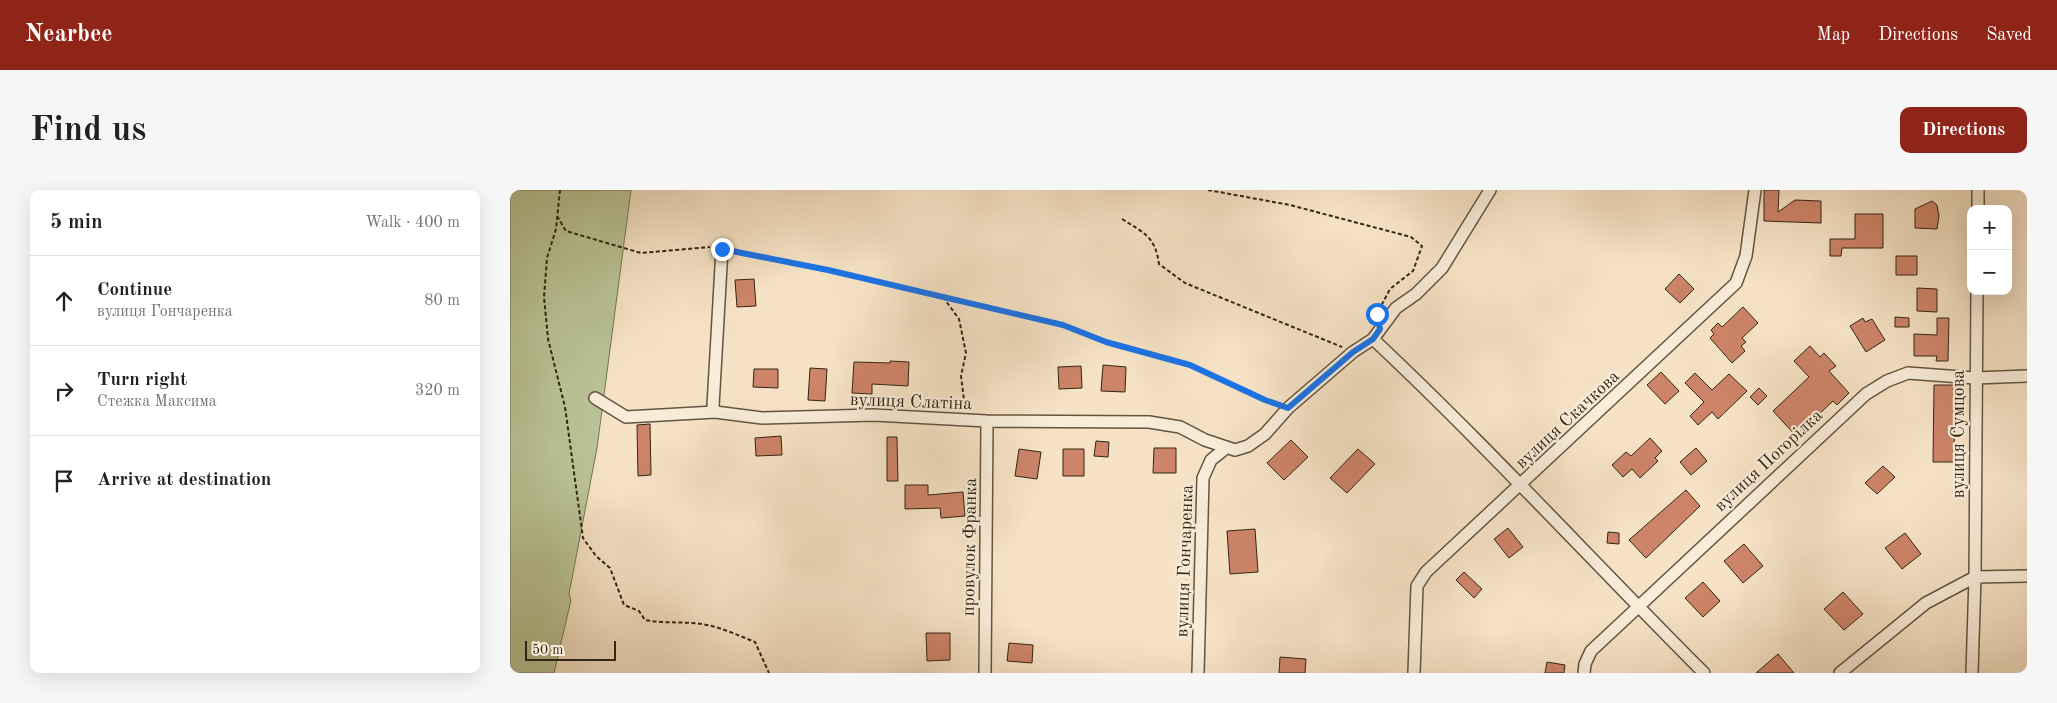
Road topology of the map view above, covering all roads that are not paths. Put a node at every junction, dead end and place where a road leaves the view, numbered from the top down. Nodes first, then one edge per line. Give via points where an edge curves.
1 (1490, 190) edge
2 (1755, 190) edge
3 (1978, 190) edge
4 (1978, 205) edge
5 (722, 249) road end
6 (1977, 295) edge
7 (1376, 334) junction
8 (2027, 376) edge
9 (1976, 378) junction
10 (595, 398) dead end
11 (715, 412) junction
12 (988, 421) junction
13 (1226, 448) junction
14 (1520, 487) junction
15 (2027, 576) edge
16 (1975, 577) junction
17 (1637, 606) junction
18 (985, 673) edge
19 (1198, 673) edge
20 (1414, 673) edge
21 (1584, 673) edge
22 (1704, 673) edge
23 (1840, 673) edge
24 (1972, 673) edge

1 - 7 street via 1442,268 1416,294 1396,308
2 - 14 street, вулиця Скачкова via 1746,256 1736,284
3 - 4 street
5 - 11 street
6 - 9 street, вулиця Сумцова
7 - 13 street via 1288,408 1265,434 1248,446 1235,450
7 - 14 street
8 - 9 street, вулиця Погорілка
9 - 16 street, вулиця Сумцова
9 - 17 street, вулиця Погорілка via 1908,373 1866,394
10 - 11 street, вулиця Слатіна via 626,417
11 - 12 street, вулиця Слатіна via 762,418 874,415
12 - 13 street, вулиця Слатіна via 1165,423
12 - 18 street, провулок Франка
13 - 19 street, вулиця Гончаренка via 1212,460 1203,478
14 - 17 street
14 - 20 street, вулиця Скачкова via 1426,572 1417,586
15 - 16 street
16 - 23 street via 1926,603
16 - 24 street, вулиця Сумцова
17 - 21 street, вулиця Погорілка via 1591,652
17 - 22 street

